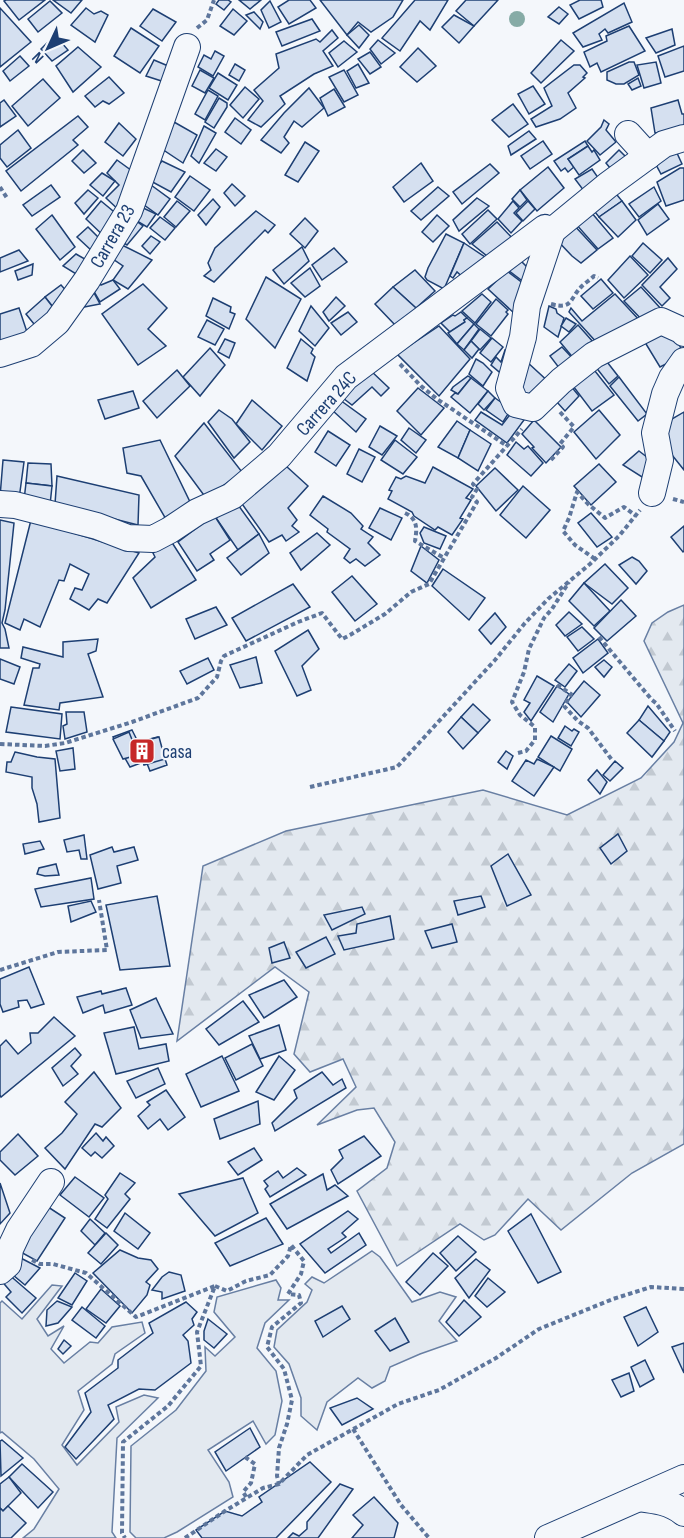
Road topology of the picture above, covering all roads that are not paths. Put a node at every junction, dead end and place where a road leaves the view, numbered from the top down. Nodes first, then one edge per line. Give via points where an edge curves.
1 (187, 47) road end
2 (628, 134) dead end
3 (684, 138) edge
4 (648, 156) junction
5 (552, 231) junction
6 (684, 333) edge
7 (0, 354) edge
8 (684, 361) edge
9 (652, 493) road end
10 (0, 504) edge
11 (51, 1182) dead end
12 (5, 1260) edge
13 (684, 1478) edge
14 (639, 1498) junction
15 (684, 1513) edge
16 (548, 1538) edge

1 - 7 street, Carrera 23 via 129,211 87,280 57,322 32,344
2 - 4 street
3 - 4 street, Carrera 24C via 664,144
4 - 5 street, Carrera 24C
5 - 6 street via 527,306 523,337 508,388 516,404 539,402 594,355 661,321
5 - 10 street, Carrera 24C via 545,228 346,377 279,456 232,496 153,539 128,538 97,526
8 - 9 street via 665,394 655,433 660,460
11 - 12 street via 19,1230
13 - 14 street
14 - 15 street via 659,1500
14 - 16 street

